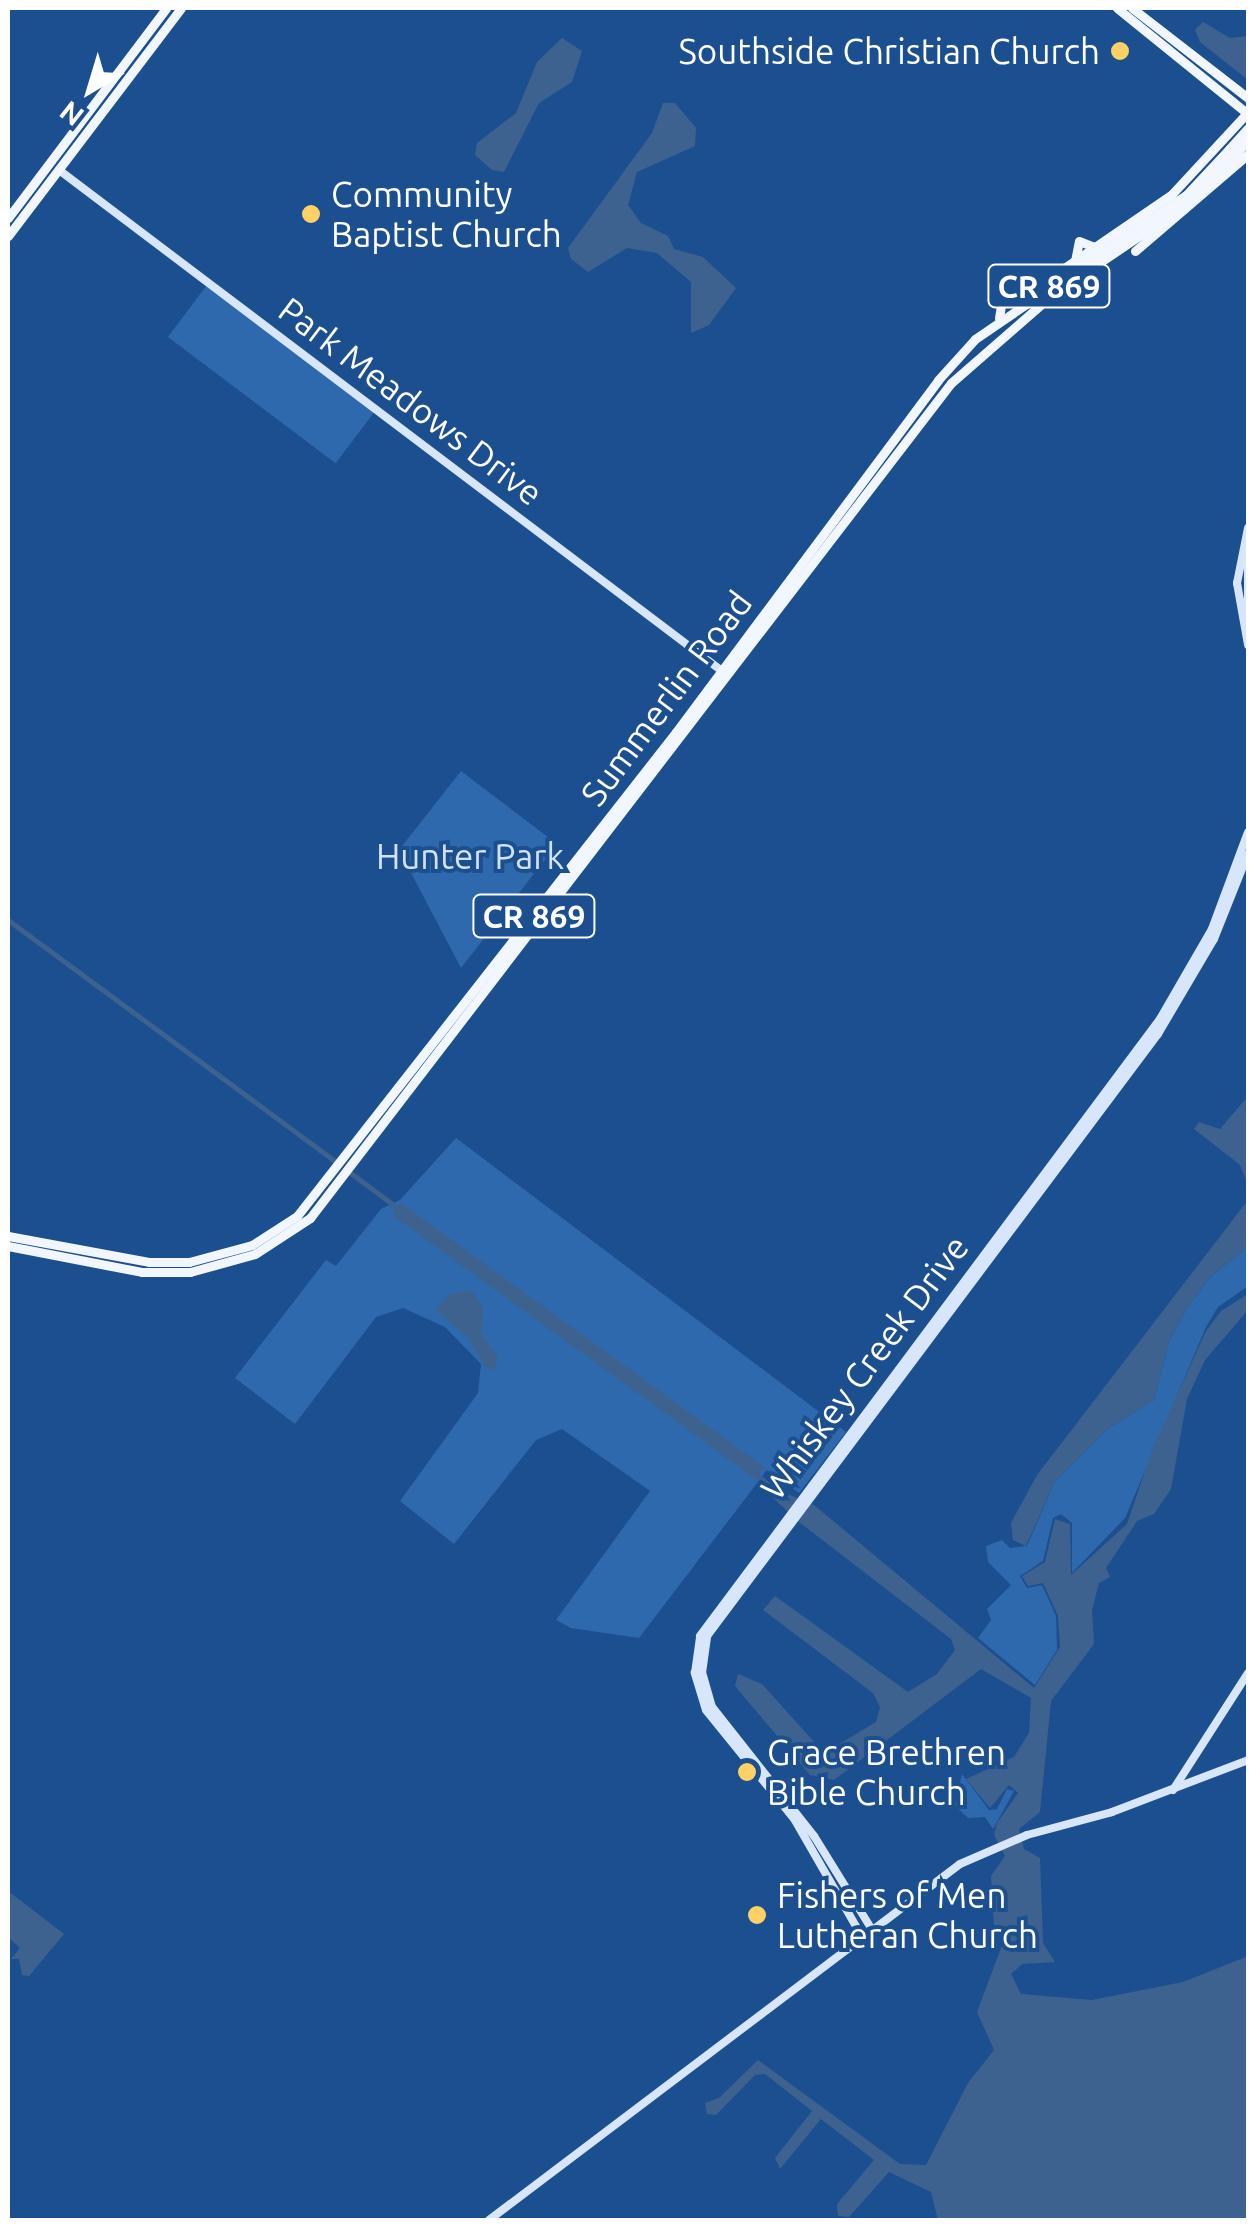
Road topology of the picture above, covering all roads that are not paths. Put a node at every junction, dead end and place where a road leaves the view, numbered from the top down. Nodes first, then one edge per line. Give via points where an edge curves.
1 (166, 8) edge
2 (181, 8) edge
3 (1117, 8) edge
4 (1132, 8) edge
5 (1226, 98) junction
6 (1248, 98) edge
7 (1248, 113) edge
8 (1243, 128) edge
9 (71, 135) junction
10 (1248, 140) edge
11 (1231, 147) junction
12 (1248, 154) edge
13 (1233, 169) junction
14 (59, 170) junction
15 (28, 192) junction
16 (8, 218) edge
17 (15, 226) junction
18 (8, 236) edge
19 (1042, 283) junction
20 (999, 318) junction
21 (1022, 319) junction
22 (975, 340) junction
23 (1248, 528) edge
24 (1248, 548) edge
25 (1248, 620) edge
26 (1248, 645) edge
27 (726, 674) junction
28 (1248, 832) edge
29 (1248, 854) edge
30 (339, 1177) junction
31 (8, 1236) edge
32 (8, 1246) edge
33 (804, 1498) junction
34 (790, 1516) junction
35 (1248, 1673) edge
36 (1248, 1760) edge
37 (1173, 1790) junction
38 (871, 1928) junction
39 (861, 1935) junction
40 (489, 2220) edge

1 - 9 main road
2 - 14 main road
3 - 5 main road
4 - 6 main road
5 - 7 main road
5 - 8 main road
7 - 8 main road, Summerlin Road
8 - 11 main road, Summerlin Road / CR 869, bridge
9 - 14 main road
9 - 15 main road
10 - 11 main road, Summerlin Road / CR 869, bridge
11 - 13 main road via 1247,147
11 - 19 main road
11 - 21 main road, Summerlin Road / CR 869 via 1132,246
11 - 22 main road, Summerlin Road / CR 869 via 1157,218
12 - 13 main road
13 - 21 main road via 1160,235
14 - 17 main road
14 - 27 street, Park Meadows Drive
15 - 16 main road
15 - 17 main road
17 - 18 main road
19 - 20 main road
19 - 20 main road via 1017,294 1004,288
20 - 22 main road
21 - 27 main road, Summerlin Road / CR 869 via 935,403
22 - 27 main road, Summerlin Road / CR 869 via 917,406
23 - 26 street via 1237,583
24 - 25 street
27 - 30 main road, Summerlin Road / CR 869
28 - 33 street, Whiskey Creek Drive via 1212,928 1160,1019
29 - 33 street, Whiskey Creek Drive via 1207,952 1158,1034
30 - 31 main road, Summerlin Road / CR 869 via 275,1232 202,1260 149,1262
30 - 32 main road, Summerlin Road / CR 869 via 278,1242 203,1270 142,1272
33 - 34 street, Whiskey Creek Drive
34 - 38 street, Whiskey Creek Drive via 712,1626 702,1657 704,1683 715,1711 814,1836
34 - 39 street, Whiskey Creek Drive via 704,1626 696,1680 709,1714 795,1820
35 - 37 street
36 - 37 street
37 - 38 street via 995,1847 934,1880
38 - 39 street
39 - 40 street

